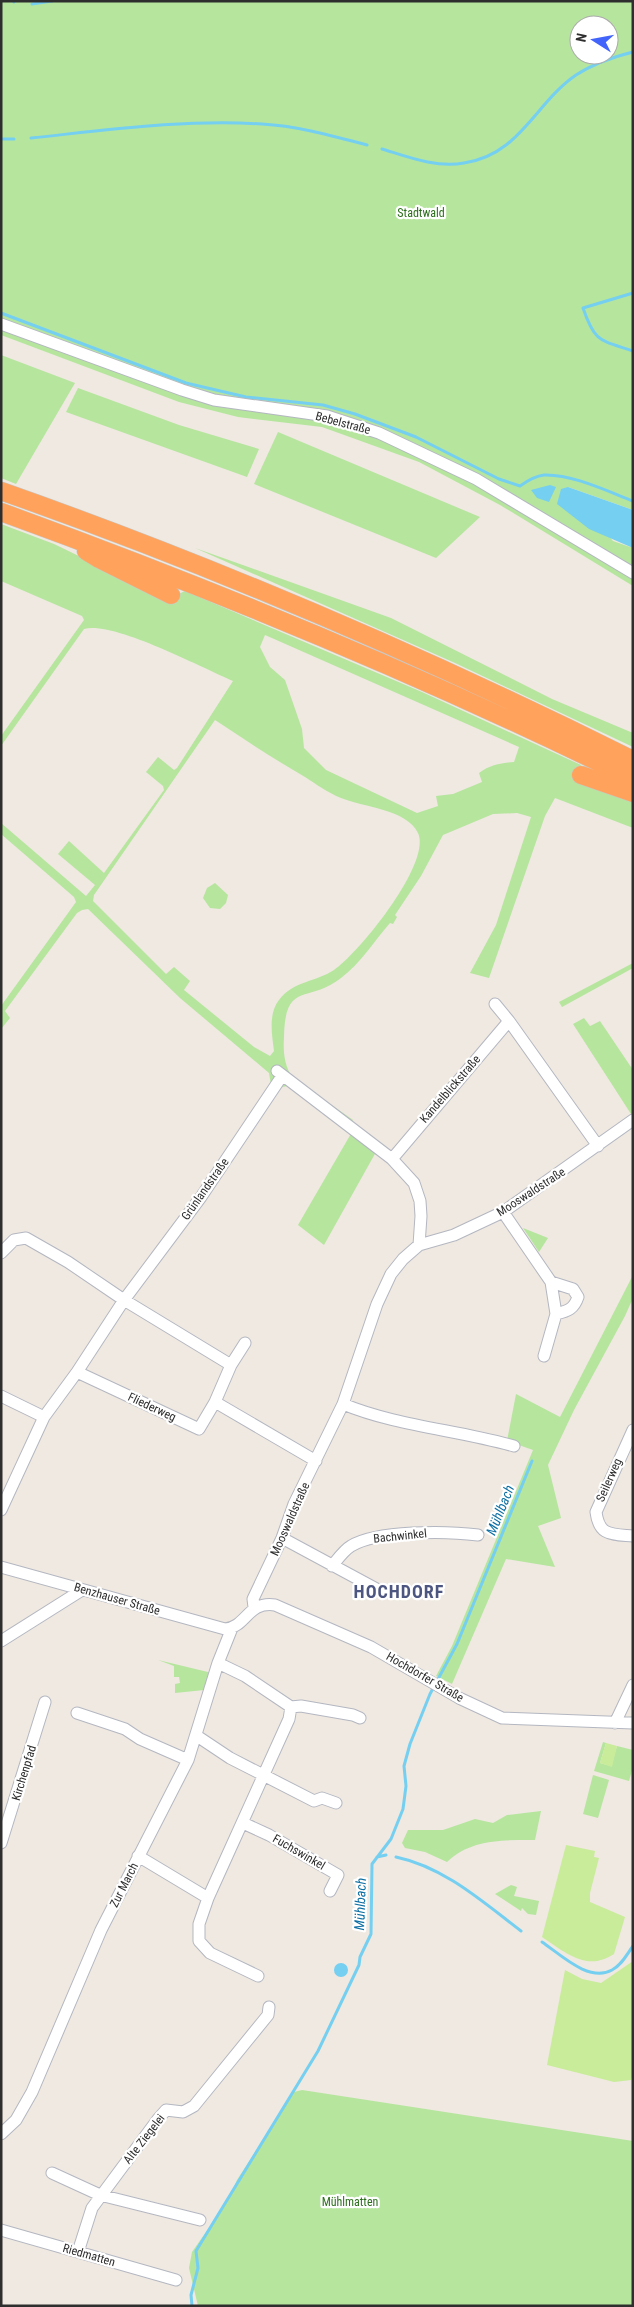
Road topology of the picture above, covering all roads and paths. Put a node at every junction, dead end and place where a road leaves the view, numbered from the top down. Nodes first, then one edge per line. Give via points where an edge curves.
1 (1, 324) edge
2 (1, 491) edge
3 (1, 512) edge
4 (61, 533) junction
5 (633, 573) edge
6 (171, 595) dead end
7 (633, 760) edge
8 (581, 775) dead end
9 (633, 779) edge
10 (633, 793) edge
11 (495, 1004) dead end
12 (510, 1021) junction
13 (633, 1120) edge
14 (598, 1146) junction
15 (392, 1159) junction
16 (503, 1212) junction
17 (419, 1245) junction
18 (1, 1253) edge
19 (551, 1282) junction
20 (124, 1300) junction
21 (556, 1314) junction
22 (245, 1343) dead end
23 (544, 1356) dead end
24 (230, 1365) junction
25 (77, 1372) junction
26 (1, 1396) edge
27 (214, 1402) junction
28 (343, 1404) junction
29 (44, 1417) junction
30 (633, 1430) edge
31 (514, 1446) dead end
32 (316, 1461) junction
33 (1, 1510) edge
34 (478, 1535) dead end
35 (633, 1536) edge
36 (282, 1538) junction
37 (332, 1566) junction
38 (1, 1568) edge
39 (82, 1590) junction
40 (384, 1593) dead end
41 (254, 1607) junction
42 (232, 1628) junction
43 (1, 1641) edge
44 (218, 1663) junction
45 (633, 1685) edge
46 (46, 1702) dead end
47 (291, 1707) junction
48 (77, 1713) dead end
49 (360, 1718) dead end
50 (615, 1723) junction
51 (633, 1723) edge
52 (197, 1736) junction
53 (188, 1760) junction
54 (265, 1776) junction
55 (336, 1803) dead end
56 (243, 1822) junction
57 (1, 1843) edge
58 (138, 1856) junction
59 (330, 1891) dead end
60 (208, 1898) junction
61 (258, 1976) dead end
62 (269, 2006) dead end
63 (1, 2134) edge
64 (52, 2173) dead end
65 (100, 2195) junction
66 (200, 2220) dead end
67 (1, 2230) edge
68 (78, 2252) junction
69 (176, 2280) dead end

1 - 5 street, Bebelstraße via 214,400 327,416 379,433 476,479
2 - 7 highway via 300,607 448,672
3 - 4 highway
4 - 6 highway via 99,560
4 - 9 highway via 287,622 443,690
8 - 10 highway
11 - 12 street
12 - 14 street
12 - 15 street, Kandelblickstraße
13 - 14 street, Mooswaldstraße
14 - 16 street, Mooswaldstraße
15 - 17 street via 414,1183 420,1201
15 - 20 street, Grünlandstraße via 280,1074 201,1197
16 - 17 street, Mooswaldstraße via 466,1230
16 - 19 street
17 - 28 street, Mooswaldstraße via 402,1259 391,1274 377,1304
18 - 20 street via 14,1240 26,1238
19 - 21 street
19 - 21 street via 573,1289 578,1297 569,1311
20 - 24 street
20 - 25 street, Grünlandstraße
21 - 23 street
22 - 24 street, Fliederweg
24 - 27 street, Fliederweg
25 - 27 street, Fliederweg via 199,1429
25 - 29 street, Grünlandstraße
26 - 29 street
27 - 32 street
28 - 31 street via 383,1418
28 - 32 street, Mooswaldstraße
29 - 33 street, Grünlandstraße
30 - 35 street, Seilerweg via 596,1512 602,1530
32 - 36 street, Mooswaldstraße via 294,1504
34 - 37 street, Bachwinkel via 456,1532 372,1538 350,1546
36 - 37 street
36 - 41 street, Mooswaldstraße via 253,1599
37 - 40 street
38 - 39 street, Benzhauser Straße
39 - 42 street, Benzhauser Straße via 216,1628
39 - 43 street
41 - 42 street
41 - 50 street, Hochdorfer Straße via 275,1605 371,1647 502,1718
42 - 44 street, Zur March
44 - 47 street via 245,1676
44 - 52 street, Zur March
45 - 50 street
46 - 57 street, Kirchenpfad
47 - 49 street via 301,1706
47 - 54 street
48 - 53 street via 125,1729
50 - 51 street, Hochdorfer Straße
52 - 53 street, Zur March
52 - 54 street
53 - 58 street, Zur March
54 - 55 street via 314,1801 322,1798
54 - 56 street
56 - 59 street, Fuchswinkel via 338,1875
56 - 60 street
58 - 60 street
58 - 63 street, Zur March via 101,1930 32,2092 16,2120
60 - 61 street via 199,1924 199,1941 210,1953
62 - 65 street, Alte Ziegelei via 268,2015 194,2106 183,2112 166,2110
64 - 65 street
65 - 66 street
65 - 68 street, Alte Ziegelei via 92,2208
67 - 68 street, Riedmatten
68 - 69 street, Riedmatten

